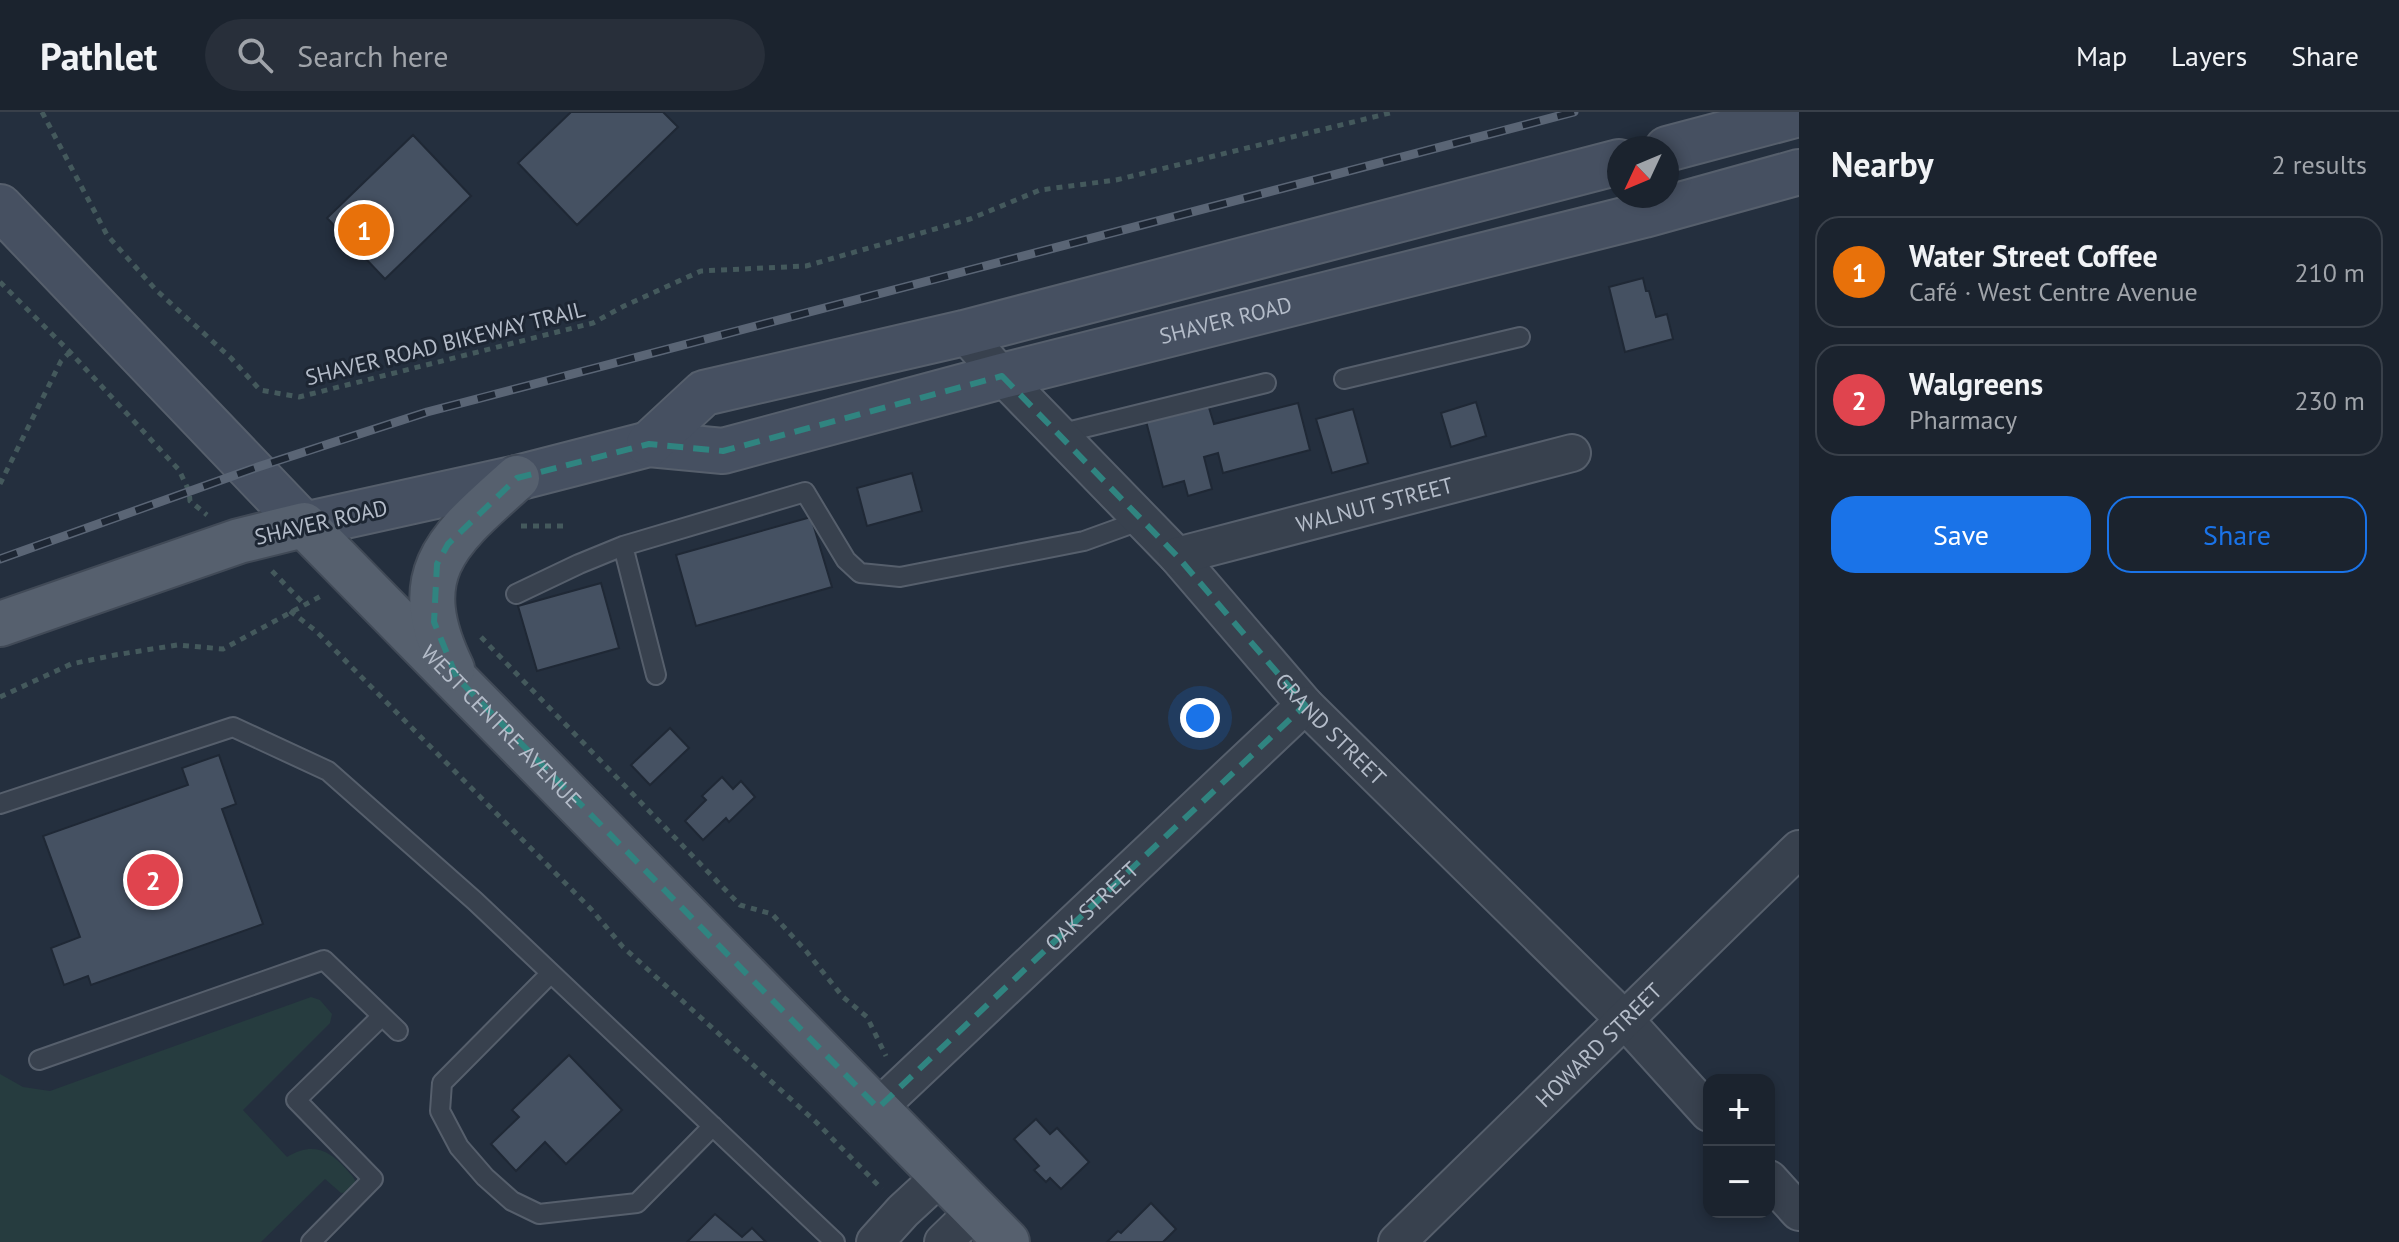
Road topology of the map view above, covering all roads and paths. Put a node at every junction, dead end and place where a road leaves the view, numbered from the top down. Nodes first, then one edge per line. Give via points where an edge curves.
1 (42, 112) edge
2 (1394, 112) edge
3 (1799, 114) edge
4 (1679, 146) edge
5 (1607, 165) edge
6 (1799, 172) edge
7 (0, 207) edge
8 (0, 282) edge
9 (964, 333) junction
10 (1520, 337) dead end
11 (70, 352) junction
12 (1002, 376) junction
13 (1344, 379) dead end
14 (1266, 383) dead end
15 (1059, 434) junction
16 (649, 444) junction
17 (1572, 453) dead end
18 (517, 478) junction
19 (0, 484) edge
20 (1142, 520) junction
21 (304, 525) junction
22 (568, 526) dead end
23 (513, 528) dead end
24 (239, 541) junction
25 (623, 546) junction
26 (1177, 556) junction
27 (355, 579) junction
28 (516, 594) dead end
29 (305, 605) junction
30 (290, 611) junction
31 (0, 624) edge
32 (474, 630) dead end
33 (656, 675) dead end
34 (457, 678) junction
35 (0, 697) edge
36 (1305, 705) junction
37 (0, 804) edge
38 (1799, 849) edge
39 (551, 973) junction
40 (382, 1016) junction
41 (1624, 1019) junction
42 (398, 1031) dead end
43 (39, 1060) dead end
44 (893, 1095) junction
45 (1703, 1106) edge
46 (713, 1126) junction
47 (942, 1175) junction
48 (1775, 1186) edge
49 (976, 1210) junction
50 (903, 1211) junction
51 (1799, 1212) edge
52 (311, 1242) edge
53 (835, 1242) edge
54 (875, 1242) edge
55 (943, 1242) edge
56 (1007, 1242) edge
57 (1397, 1242) edge

1 - 2 path, SHAVER ROAD BIKEWAY TRAIL via 107,235 156,290 260,390 299,397 593,323 701,271 806,266 970,219 1040,190 1116,180
3 - 4 main road
5 - 9 main road, SHAVER ROAD
6 - 12 main road, SHAVER ROAD
7 - 21 main road, WEST CENTRE AVENUE
8 - 11 path
9 - 12 street, GRAND STREET
9 - 16 main road, SHAVER ROAD via 704,393
10 - 13 lane
11 - 19 path
11 - 24 path via 179,470 190,501
12 - 15 street, GRAND STREET
12 - 16 main road, SHAVER ROAD via 723,451
14 - 15 lane
15 - 20 street, GRAND STREET
16 - 18 main road, SHAVER ROAD
17 - 26 street, WALNUT STREET
18 - 21 main road, SHAVER ROAD
18 - 34 main road via 448,544 437,564 434,622
20 - 25 lane via 1084,541 900,577 860,573 846,560 805,492
20 - 26 street, GRAND STREET
21 - 24 main road, SHAVER ROAD
21 - 27 main road, WEST CENTRE AVENUE
22 - 23 path
24 - 29 path
24 - 31 main road, SHAVER ROAD
25 - 28 lane
25 - 33 lane
26 - 36 street, GRAND STREET
27 - 29 path
27 - 34 main road, WEST CENTRE AVENUE
29 - 30 path
30 - 35 path via 223,649 177,645 71,664
30 - 50 path via 316,631 623,947 816,1122
32 - 44 path via 740,905 772,914 843,997 867,1017 889,1063
34 - 44 main road, WEST CENTRE AVENUE
36 - 41 street, GRAND STREET
36 - 44 street, OAK STREET
37 - 39 lane via 233,727 328,771
38 - 41 street, HOWARD STREET
39 - 46 lane
39 - 46 lane via 442,1083 440,1111 459,1147 485,1177 512,1201 539,1214 637,1203
40 - 42 lane
40 - 43 lane via 324,960
40 - 52 lane via 296,1100 373,1179
41 - 45 street, GRAND STREET
41 - 57 street, HOWARD STREET
44 - 47 main road, WEST CENTRE AVENUE
46 - 53 lane
47 - 49 main road, WEST CENTRE AVENUE
47 - 50 street
48 - 51 street
49 - 55 street
49 - 56 main road, WEST CENTRE AVENUE
50 - 54 street

